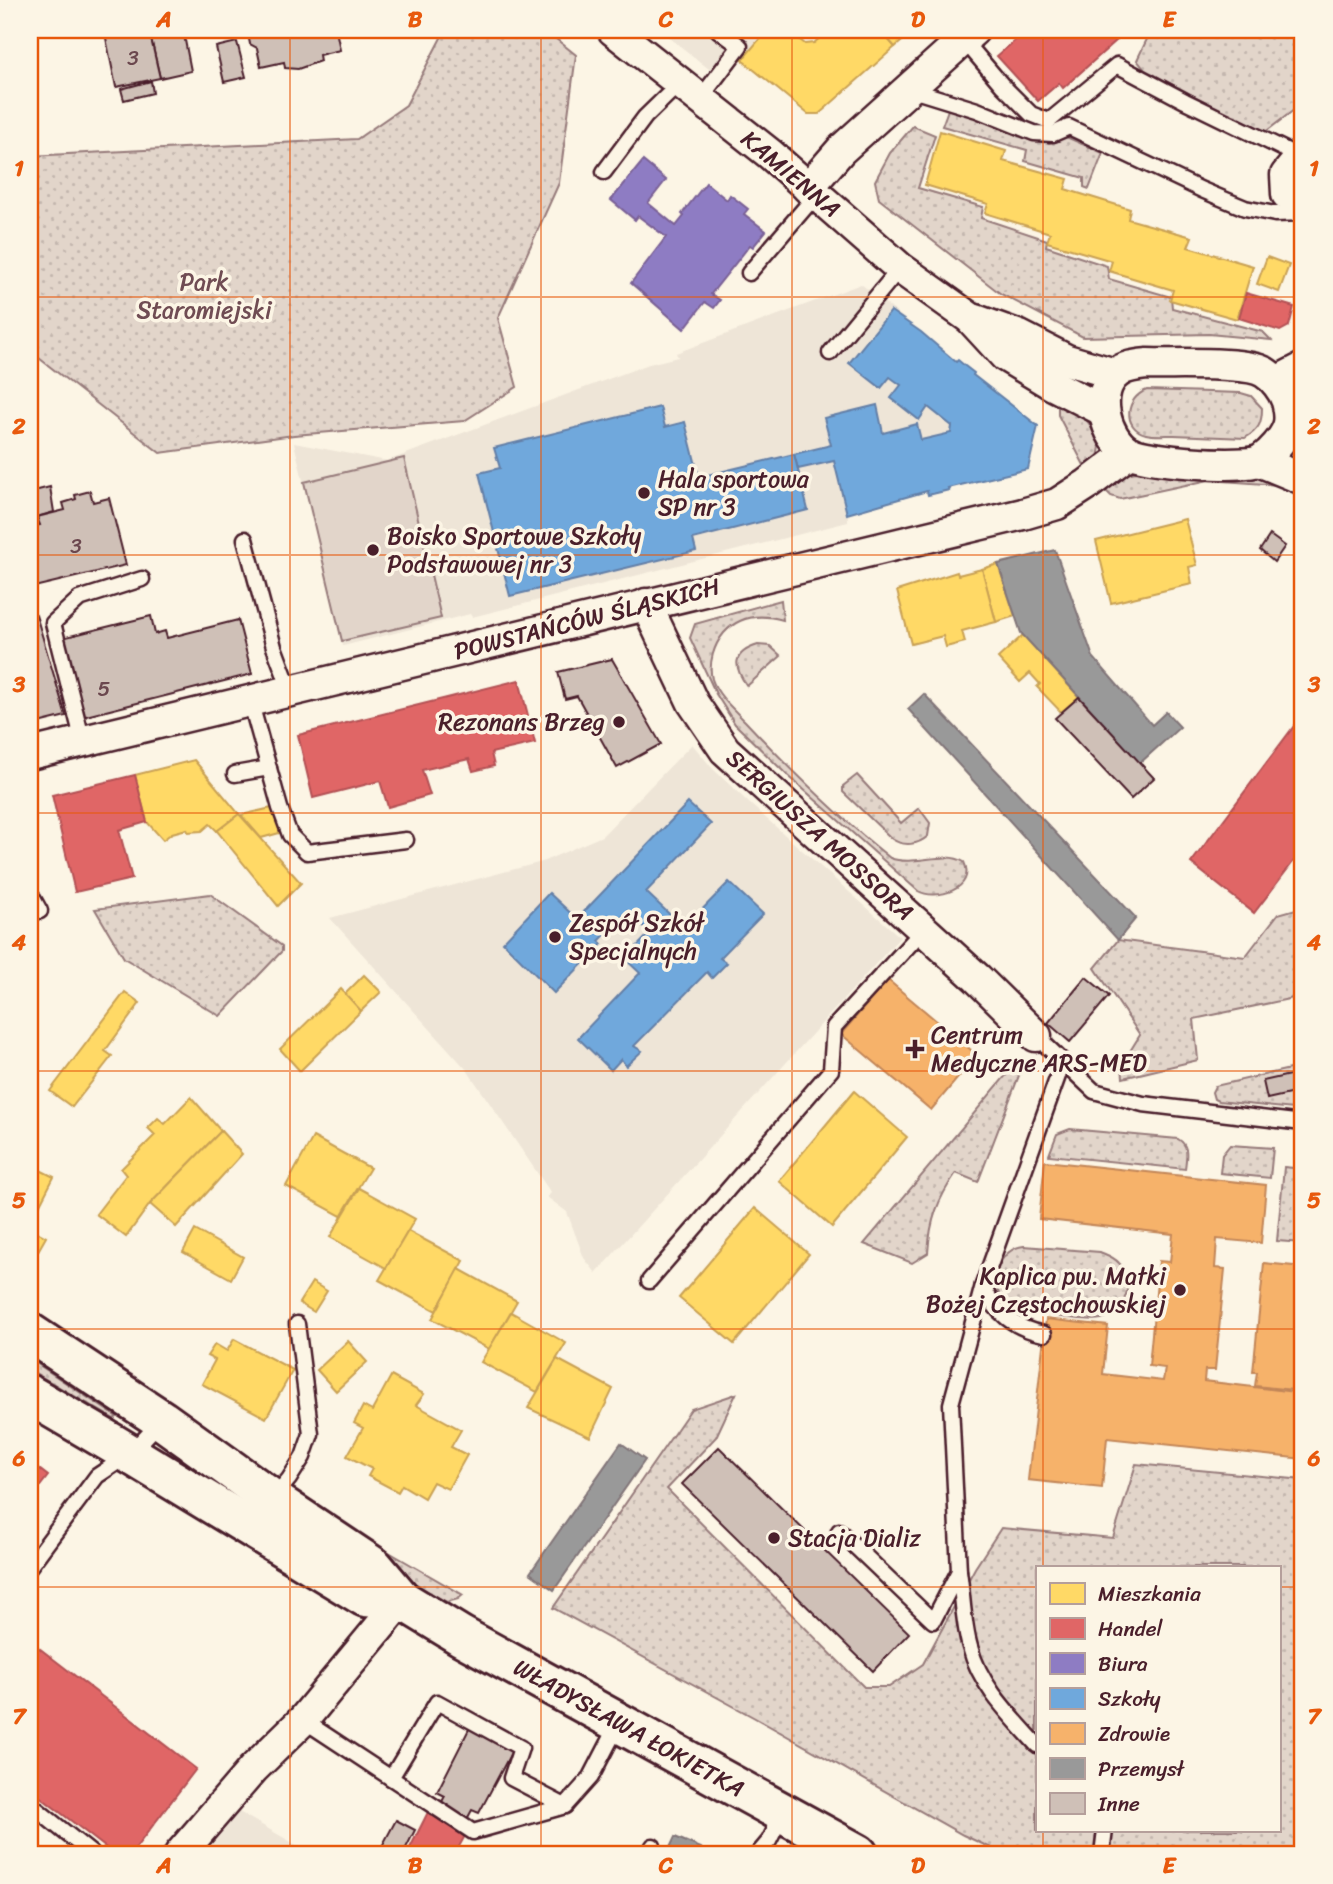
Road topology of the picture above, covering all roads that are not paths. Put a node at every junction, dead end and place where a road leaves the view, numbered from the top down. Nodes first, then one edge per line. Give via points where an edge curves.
1 (612, 30) edge
2 (718, 30) edge
3 (969, 35) edge
4 (908, 89) junction
5 (690, 91) junction
6 (1302, 155) edge
7 (604, 172) dead end
8 (812, 191) junction
9 (1303, 203) edge
10 (1303, 213) edge
11 (901, 268) junction
12 (748, 273) dead end
13 (970, 318) junction
14 (830, 353) dead end
15 (1303, 368) edge
16 (1115, 373) junction
17 (1276, 382) junction
18 (1104, 411) junction
19 (1296, 420) edge
20 (1130, 452) junction
21 (1259, 461) junction
22 (1303, 479) edge
23 (245, 539) dead end
24 (142, 579) dead end
25 (646, 604) junction
26 (291, 692) junction
27 (255, 701) junction
28 (83, 742) junction
29 (30, 754) edge
30 (269, 768) junction
31 (235, 774) dead end
32 (406, 840) dead end
33 (30, 893) edge
34 (40, 911) dead end
35 (924, 929) junction
36 (1036, 1036) joint
37 (1063, 1062) junction
38 (1303, 1123) edge
39 (649, 1281) dead end
40 (983, 1285) junction
41 (297, 1324) dead end
42 (30, 1333) edge
43 (1044, 1334) dead end
44 (30, 1395) edge
45 (162, 1420) junction
46 (130, 1454) junction
47 (272, 1499) junction
48 (839, 1531) dead end
49 (30, 1566) edge
50 (959, 1571) junction
51 (402, 1600) junction
52 (303, 1720) junction
53 (619, 1724) junction
54 (1036, 1744) edge
55 (391, 1777) junction
56 (30, 1804) edge
57 (565, 1806) junction
58 (783, 1812) junction
59 (1105, 1832) edge
60 (92, 1854) edge
61 (180, 1854) edge
62 (758, 1854) edge
63 (858, 1854) edge
64 (1102, 1854) edge

1 - 5 street, KAMIENNA
2 - 5 lane via 740,46
3 - 4 street
3 - 6 lane via 1002,85 1031,114 1049,121 1117,65
4 - 8 street via 841,150
4 - 10 lane via 1034,133 1053,134 1069,127 1245,208
5 - 7 lane via 645,117
5 - 8 street, KAMIENNA
6 - 9 street via 1286,175 1287,194
8 - 11 street, KAMIENNA
8 - 12 lane
11 - 13 street, KAMIENNA
11 - 14 lane
13 - 16 street, KAMIENNA via 1067,360
13 - 18 street, KAMIENNA via 1005,356
15 - 17 street
16 - 17 street via 1147,364 1230,366 1264,372
16 - 18 street
17 - 19 street
18 - 20 street via 1109,431
19 - 21 street
20 - 21 street via 1187,461
20 - 25 street, POWSTAŃCÓW ŚLĄSKICH via 1057,504
21 - 22 street
23 - 26 lane
24 - 28 lane via 79,599 53,623
25 - 26 street, POWSTAŃCÓW ŚLĄSKICH
25 - 35 street, SERGIUSZA MOSSORA via 693,703 725,750
26 - 27 street, POWSTAŃCÓW ŚLĄSKICH
27 - 28 street, POWSTAŃCÓW ŚLĄSKICH
27 - 30 lane via 253,711
28 - 29 street, POWSTAŃCÓW ŚLĄSKICH
30 - 31 lane
30 - 32 lane via 290,835 307,852
33 - 34 lane
35 - 36 street, SERGIUSZA MOSSORA
35 - 39 lane via 834,1027 831,1070
36 - 37 lane
37 - 38 lane via 1094,1091 1143,1104
37 - 40 lane
40 - 43 lane via 1004,1317
40 - 50 lane via 951,1404
41 - 47 lane via 311,1434 303,1457
42 - 45 main road, WŁADYSŁAWA ŁOKIETKA
44 - 46 main road, WŁADYSŁAWA ŁOKIETKA
45 - 46 lane
45 - 47 main road, WŁADYSŁAWA ŁOKIETKA
46 - 49 lane via 97,1476
46 - 51 main road, WŁADYSŁAWA ŁOKIETKA via 365,1597
47 - 51 main road, WŁADYSŁAWA ŁOKIETKA via 374,1567
48 - 50 lane via 933,1621
50 - 54 lane via 970,1647 980,1672
51 - 52 street
51 - 53 main road, WŁADYSŁAWA ŁOKIETKA
52 - 55 lane
52 - 61 street via 253,1769
53 - 57 lane via 591,1777
53 - 58 main road, WŁADYSŁAWA ŁOKIETKA
55 - 57 lane via 473,1832
55 - 57 lane via 437,1702 521,1748 511,1778
56 - 60 lane
58 - 62 lane
58 - 63 main road, WŁADYSŁAWA ŁOKIETKA
59 - 64 lane

